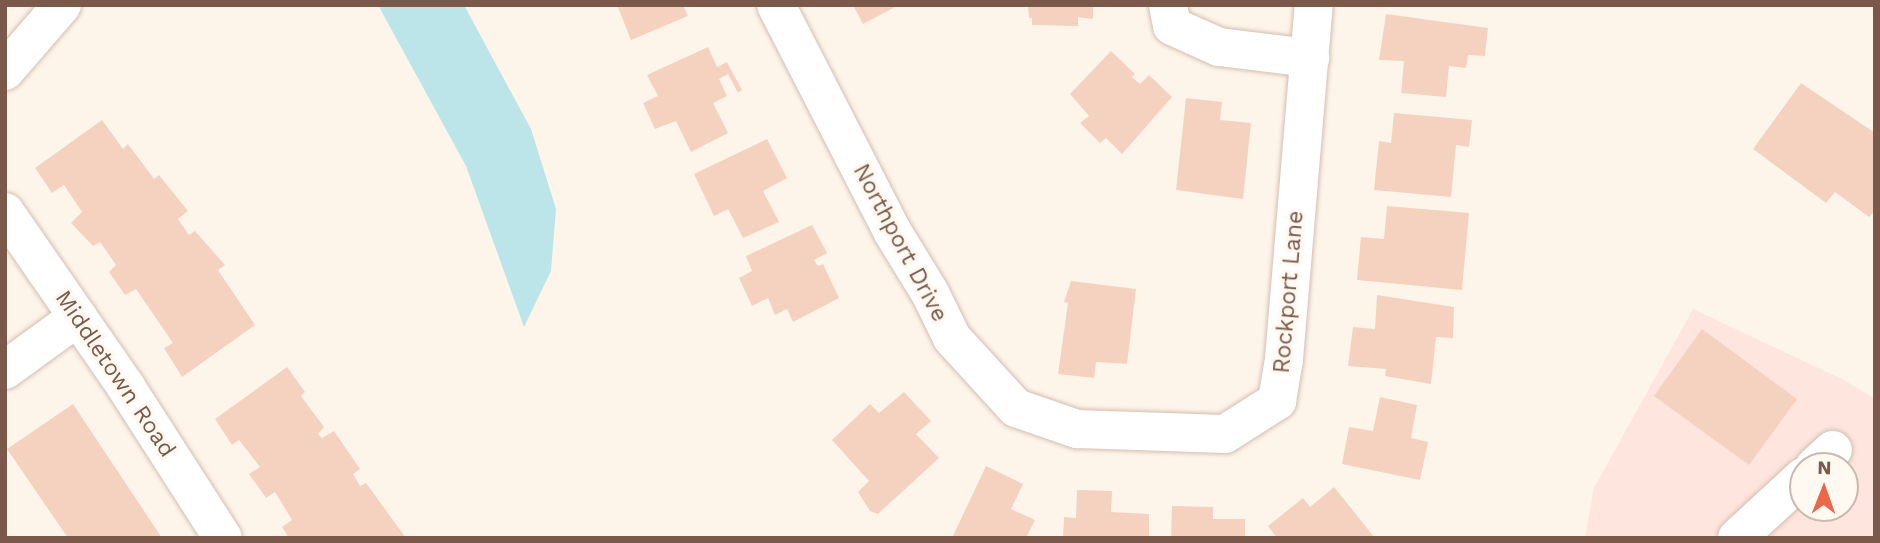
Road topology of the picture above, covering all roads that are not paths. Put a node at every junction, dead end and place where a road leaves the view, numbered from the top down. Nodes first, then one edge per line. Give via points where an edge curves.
1 (62, 5) edge
2 (776, 5) edge
3 (1168, 5) edge
4 (1314, 5) edge
5 (1310, 58) junction
6 (5, 71) edge
7 (5, 212) edge
8 (78, 317) junction
9 (5, 370) edge
10 (1077, 429) joint
11 (1789, 490) edge
12 (223, 538) edge
13 (1737, 538) edge

1 - 6 street
2 - 10 street, Northport Drive via 952,338 1016,408
3 - 5 street via 1172,26 1219,47
4 - 5 street, Rockport Lane
5 - 10 street, Rockport Lane via 1277,401 1225,434
7 - 8 street, Middletown Road
8 - 9 street
8 - 12 street, Middletown Road
11 - 13 street

